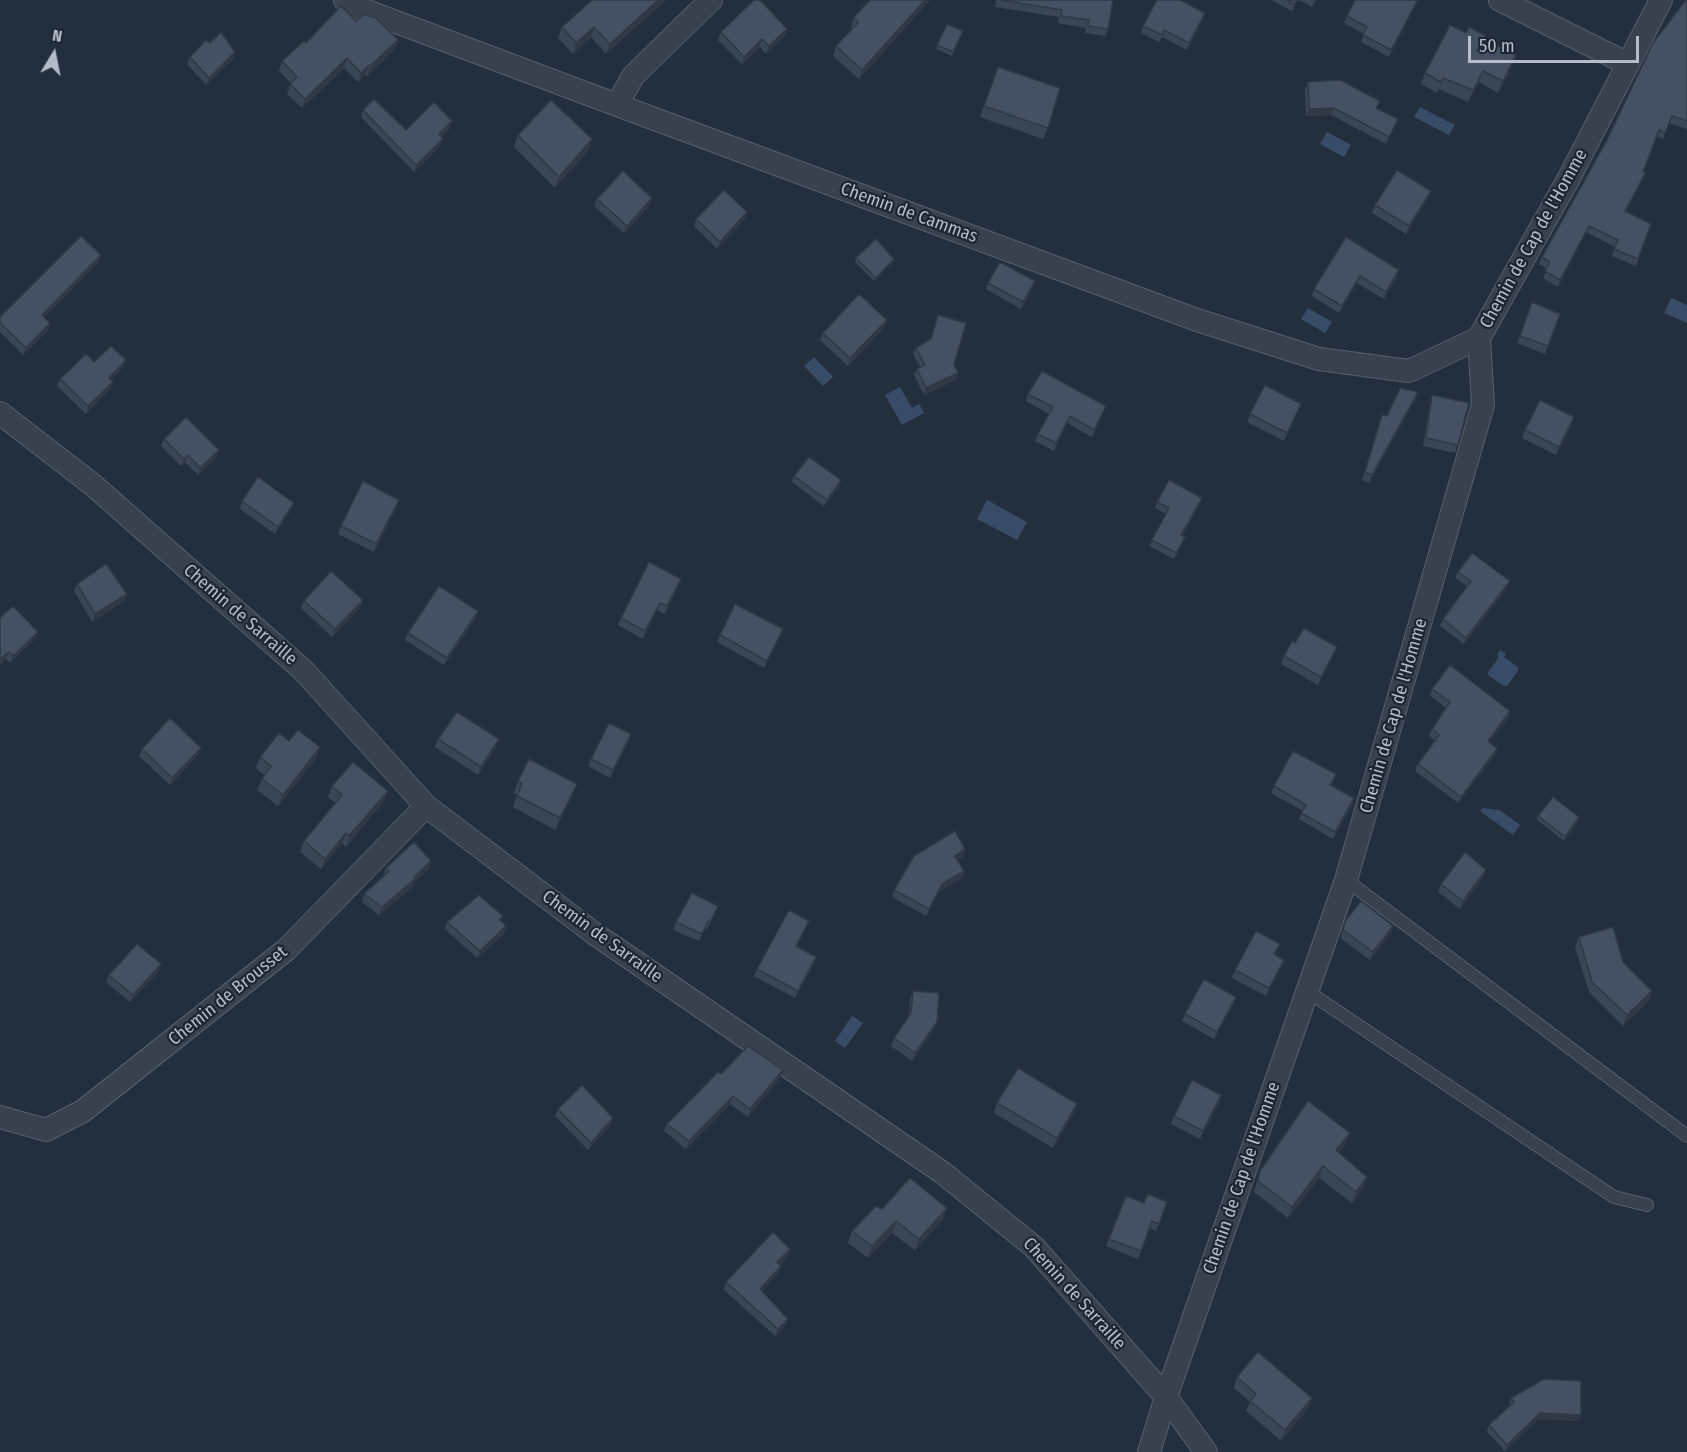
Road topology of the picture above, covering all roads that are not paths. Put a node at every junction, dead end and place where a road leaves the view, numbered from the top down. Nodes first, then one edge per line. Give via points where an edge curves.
1 (345, 0) edge
2 (711, 0) edge
3 (1500, 0) edge
4 (1661, 0) edge
5 (1628, 64) junction
6 (617, 105) junction
7 (1479, 338) junction
8 (0, 413) edge
9 (426, 806) junction
10 (1346, 880) junction
11 (1308, 991) junction
12 (0, 1117) edge
13 (1687, 1136) edge
14 (1647, 1205) dead end
15 (1166, 1397) junction
16 (1149, 1452) edge
17 (1206, 1452) edge

1 - 6 street, Chemin de Cammas
2 - 6 street via 633,76
3 - 5 street
4 - 5 street, Chemin de Cap de l'Homme
5 - 7 street, Chemin de Cap de l'Homme
6 - 7 street, Chemin de Cammas via 1197,320 1318,359 1409,371
7 - 10 street, Chemin de Cap de l'Homme via 1484,405
8 - 9 street, Chemin de Sarraille via 93,485 304,671
9 - 12 street, Chemin de Brousset via 287,949 83,1111 46,1130
9 - 15 street, Chemin de Sarraille via 596,934 943,1173 1034,1246
10 - 11 street, Chemin de Cap de l'Homme
10 - 13 lane
11 - 14 lane via 1614,1197
11 - 15 street, Chemin de Cap de l'Homme
15 - 16 street, Chemin de Cap de l'Homme
15 - 17 street, Chemin de Sarraille

